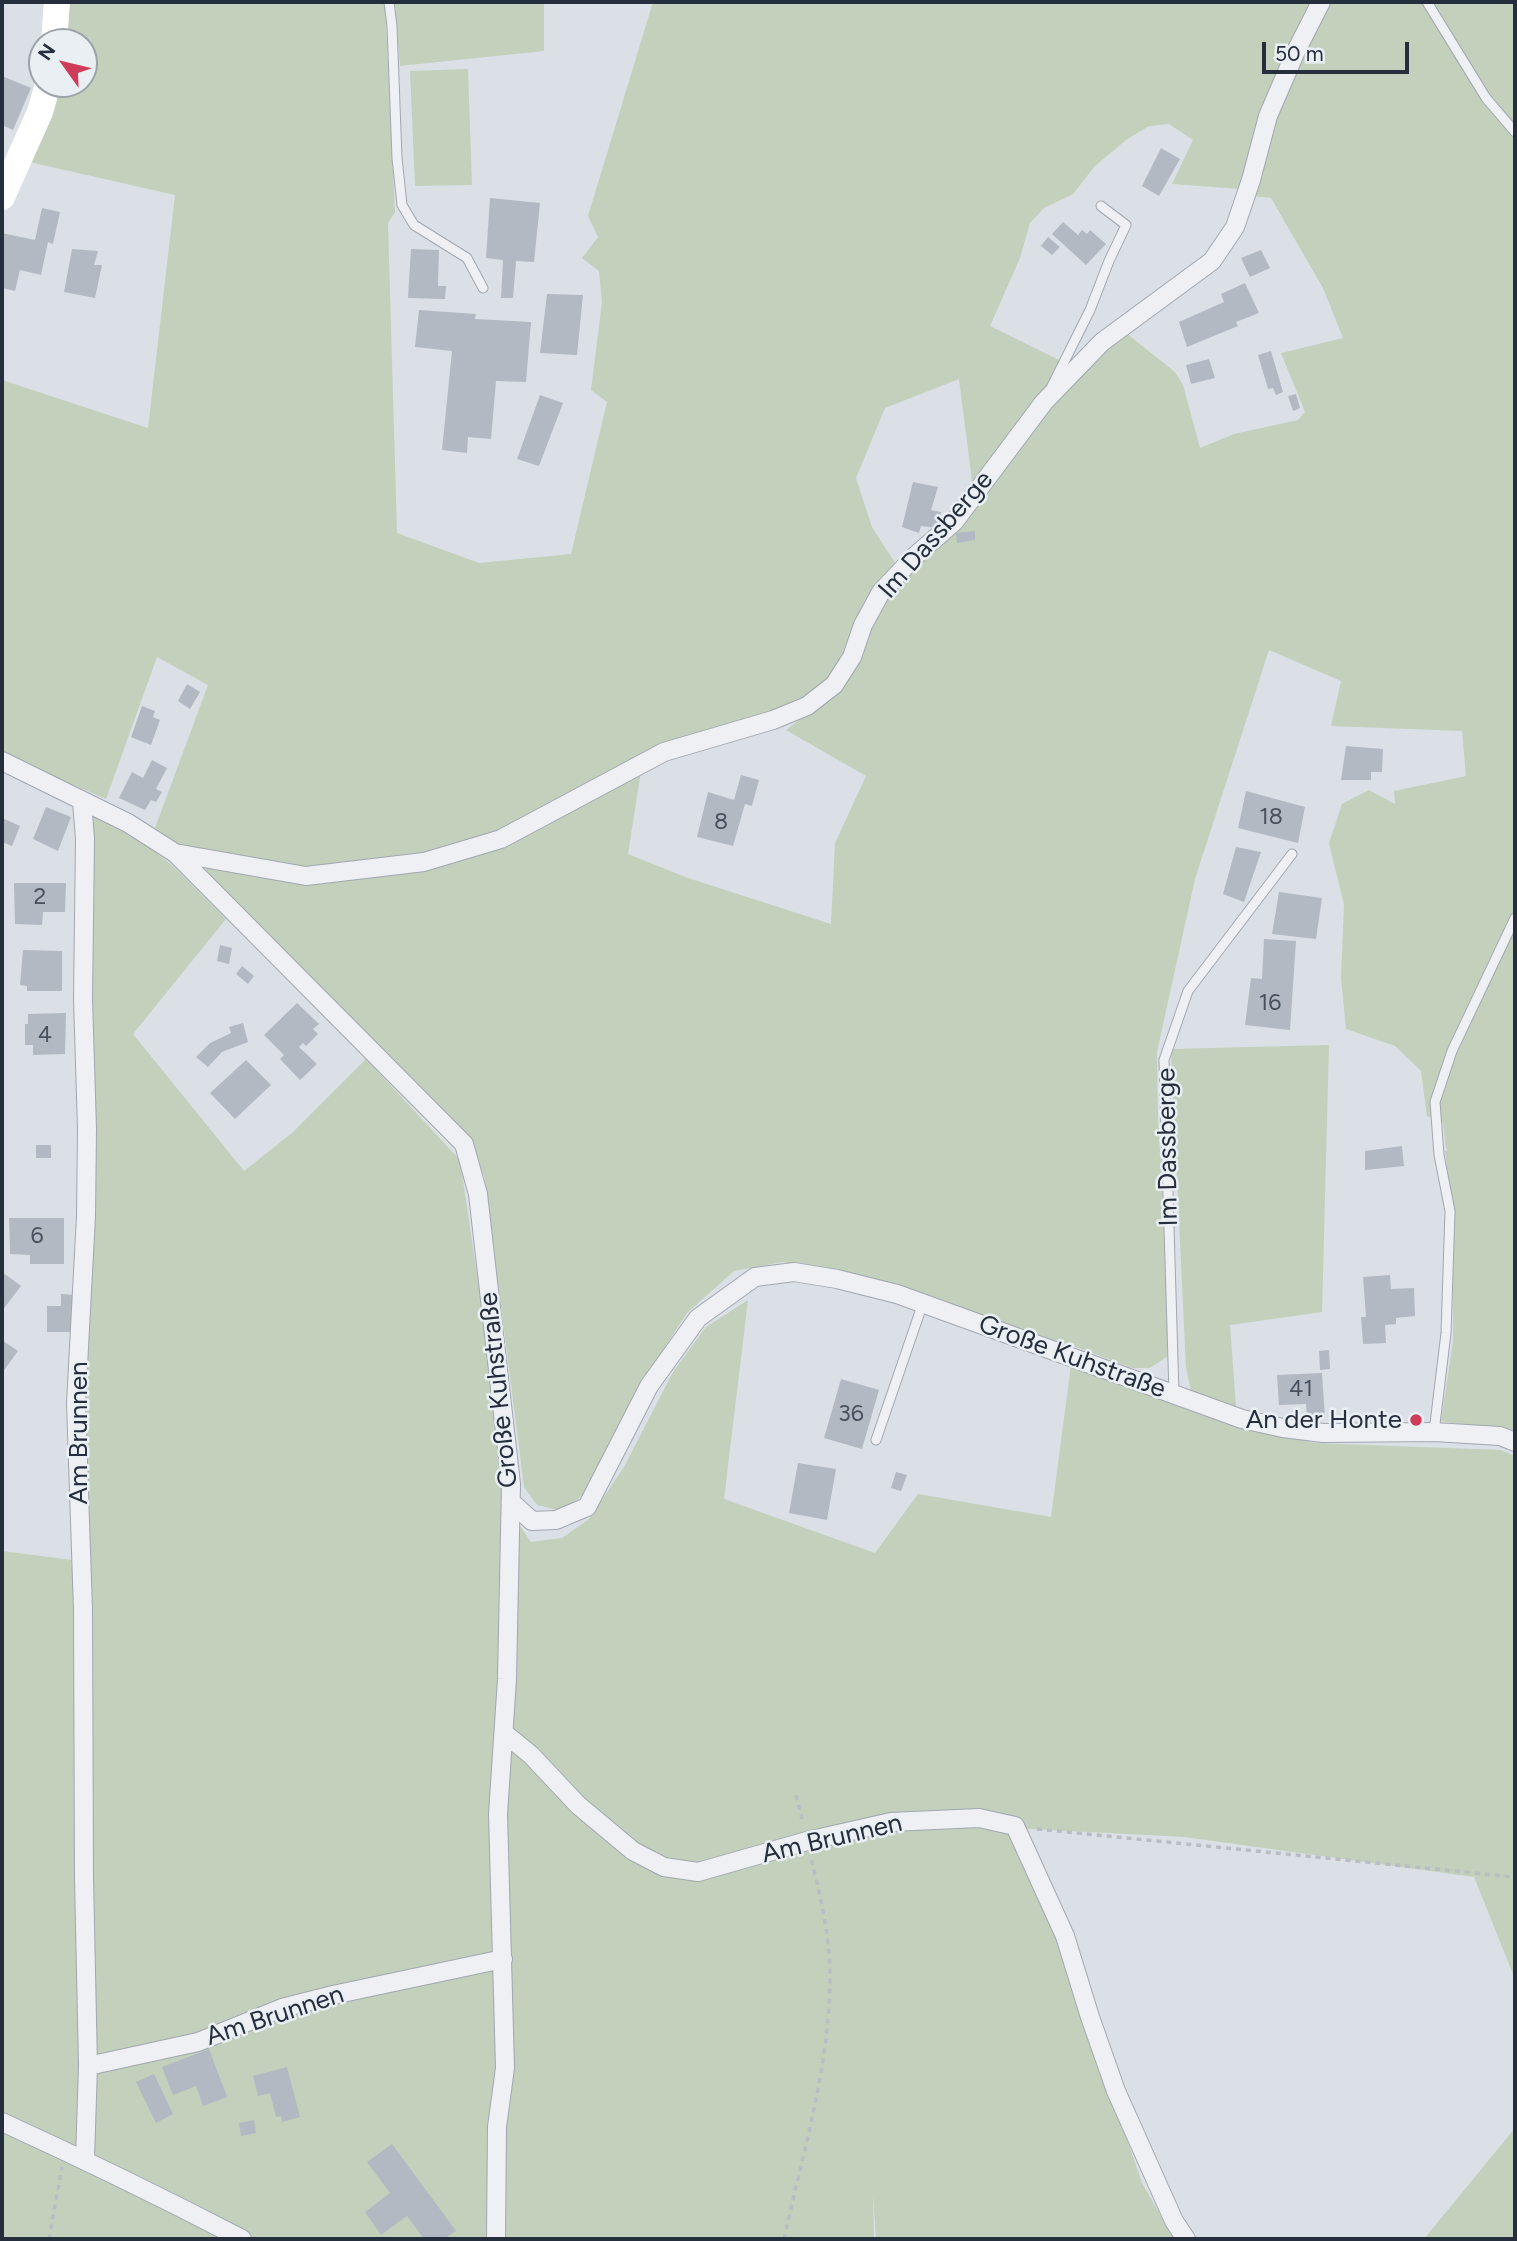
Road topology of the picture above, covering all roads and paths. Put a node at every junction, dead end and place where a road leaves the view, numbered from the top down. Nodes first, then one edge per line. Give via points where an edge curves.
1 (57, 2) edge
2 (388, 2) edge
3 (1321, 2) edge
4 (1427, 2) edge
5 (55, 28) edge
6 (44, 98) edge
7 (1515, 132) edge
8 (2, 197) edge
9 (1101, 206) dead end
10 (483, 288) dead end
11 (1044, 402) junction
12 (2, 761) edge
13 (82, 801) junction
14 (176, 853) junction
15 (1292, 854) dead end
16 (1515, 918) edge
17 (923, 1303) junction
18 (1174, 1394) junction
19 (1434, 1432) junction
20 (876, 1440) dead end
21 (1515, 1442) edge
22 (511, 1502) junction
23 (504, 1733) junction
24 (796, 1795) dead end
25 (1015, 1826) junction
26 (807, 1841) junction
27 (1515, 1877) edge
28 (503, 1959) junction
29 (88, 2066) junction
30 (2, 2122) edge
31 (65, 2151) junction
32 (85, 2159) junction
33 (50, 2239) edge
34 (242, 2239) edge
35 (496, 2239) edge
36 (785, 2239) edge
37 (1186, 2239) edge

1 - 5 street
2 - 10 lane via 402,205 414,225 467,258
3 - 11 street, Im Dassberge via 1268,116 1235,227 1212,261 1102,342
4 - 7 lane via 1486,98
6 - 8 street
9 - 11 lane via 1126,225
11 - 14 street, Im Dassberge via 954,522 881,592 834,685 807,706 664,752 501,839 424,862 306,876
12 - 13 street, Große Kuhstraße
13 - 14 street, Große Kuhstraße via 128,822
13 - 29 street, Am Brunnen via 87,1129 76,1402
14 - 22 street, Große Kuhstraße via 464,1144 478,1194
15 - 18 lane, Im Dassberge via 1188,991 1164,1060
16 - 19 lane via 1452,1051 1435,1102 1450,1211 1446,1333
17 - 18 street, Große Kuhstraße
17 - 20 lane
17 - 22 street, Große Kuhstraße via 794,1272 755,1277 698,1318 649,1386 587,1507 556,1520 532,1521
18 - 19 street, Große Kuhstraße via 1242,1419 1283,1428 1322,1433
19 - 21 street, Große Kuhstraße via 1500,1436
22 - 23 street
23 - 26 street, Am Brunnen via 578,1805 633,1851 664,1867 698,1872
23 - 28 street via 498,1814
24 - 26 path
25 - 26 street, Am Brunnen via 979,1818 891,1822
25 - 27 path
25 - 37 street via 1065,1936 1116,2091
26 - 36 path via 821,1900 830,1974 822,2069
28 - 29 street, Am Brunnen via 282,2008 198,2042
28 - 35 street via 505,2068 497,2127
29 - 32 street, Am Brunnen
30 - 31 street
31 - 32 street
31 - 33 path
32 - 34 street

